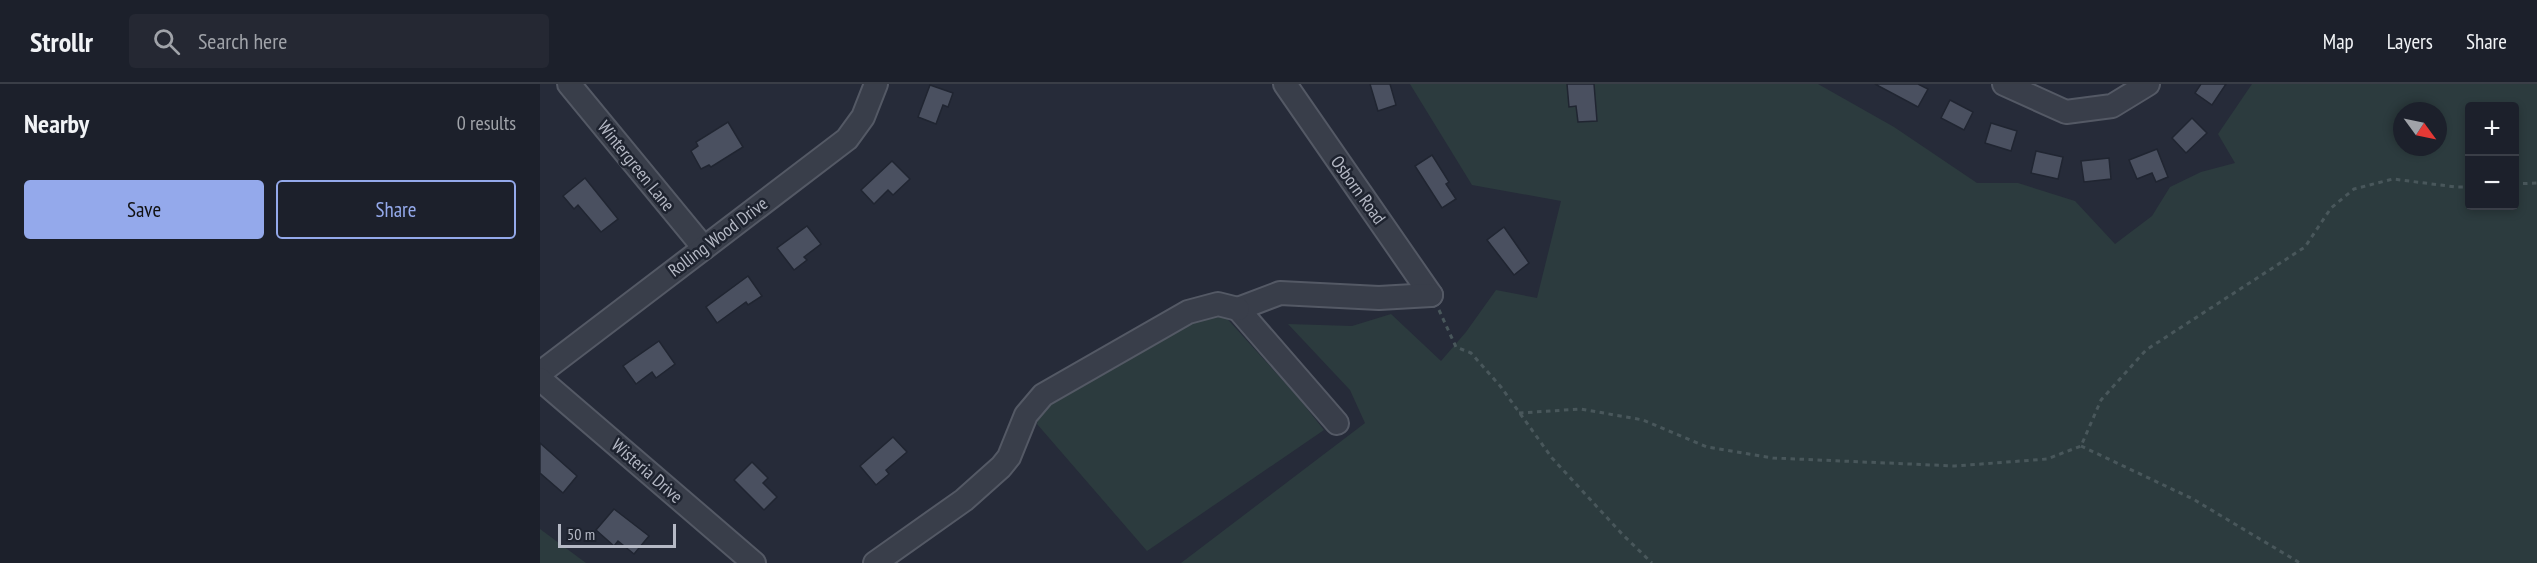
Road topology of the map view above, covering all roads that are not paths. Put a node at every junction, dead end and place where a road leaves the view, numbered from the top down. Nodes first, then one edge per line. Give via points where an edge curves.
1 (569, 84) edge
2 (876, 84) edge
3 (1285, 84) edge
4 (2004, 84) edge
5 (2148, 84) edge
6 (704, 248) junction
7 (1238, 309) junction
8 (540, 373) edge
9 (540, 379) edge
10 (1337, 423) dead end
11 (754, 563) edge
12 (875, 563) edge

1 - 6 street, Wintergreen Lane
2 - 6 street, Rolling Wood Drive via 862,117 847,139
3 - 7 street, Osborn Road via 1431,295 1379,298 1280,293
4 - 5 street via 2066,112 2112,106
6 - 8 street, Rolling Wood Drive
7 - 10 street
7 - 12 street via 1218,304 1188,312 1043,395 1026,415 1009,457 964,500
9 - 11 street, Wisteria Drive

